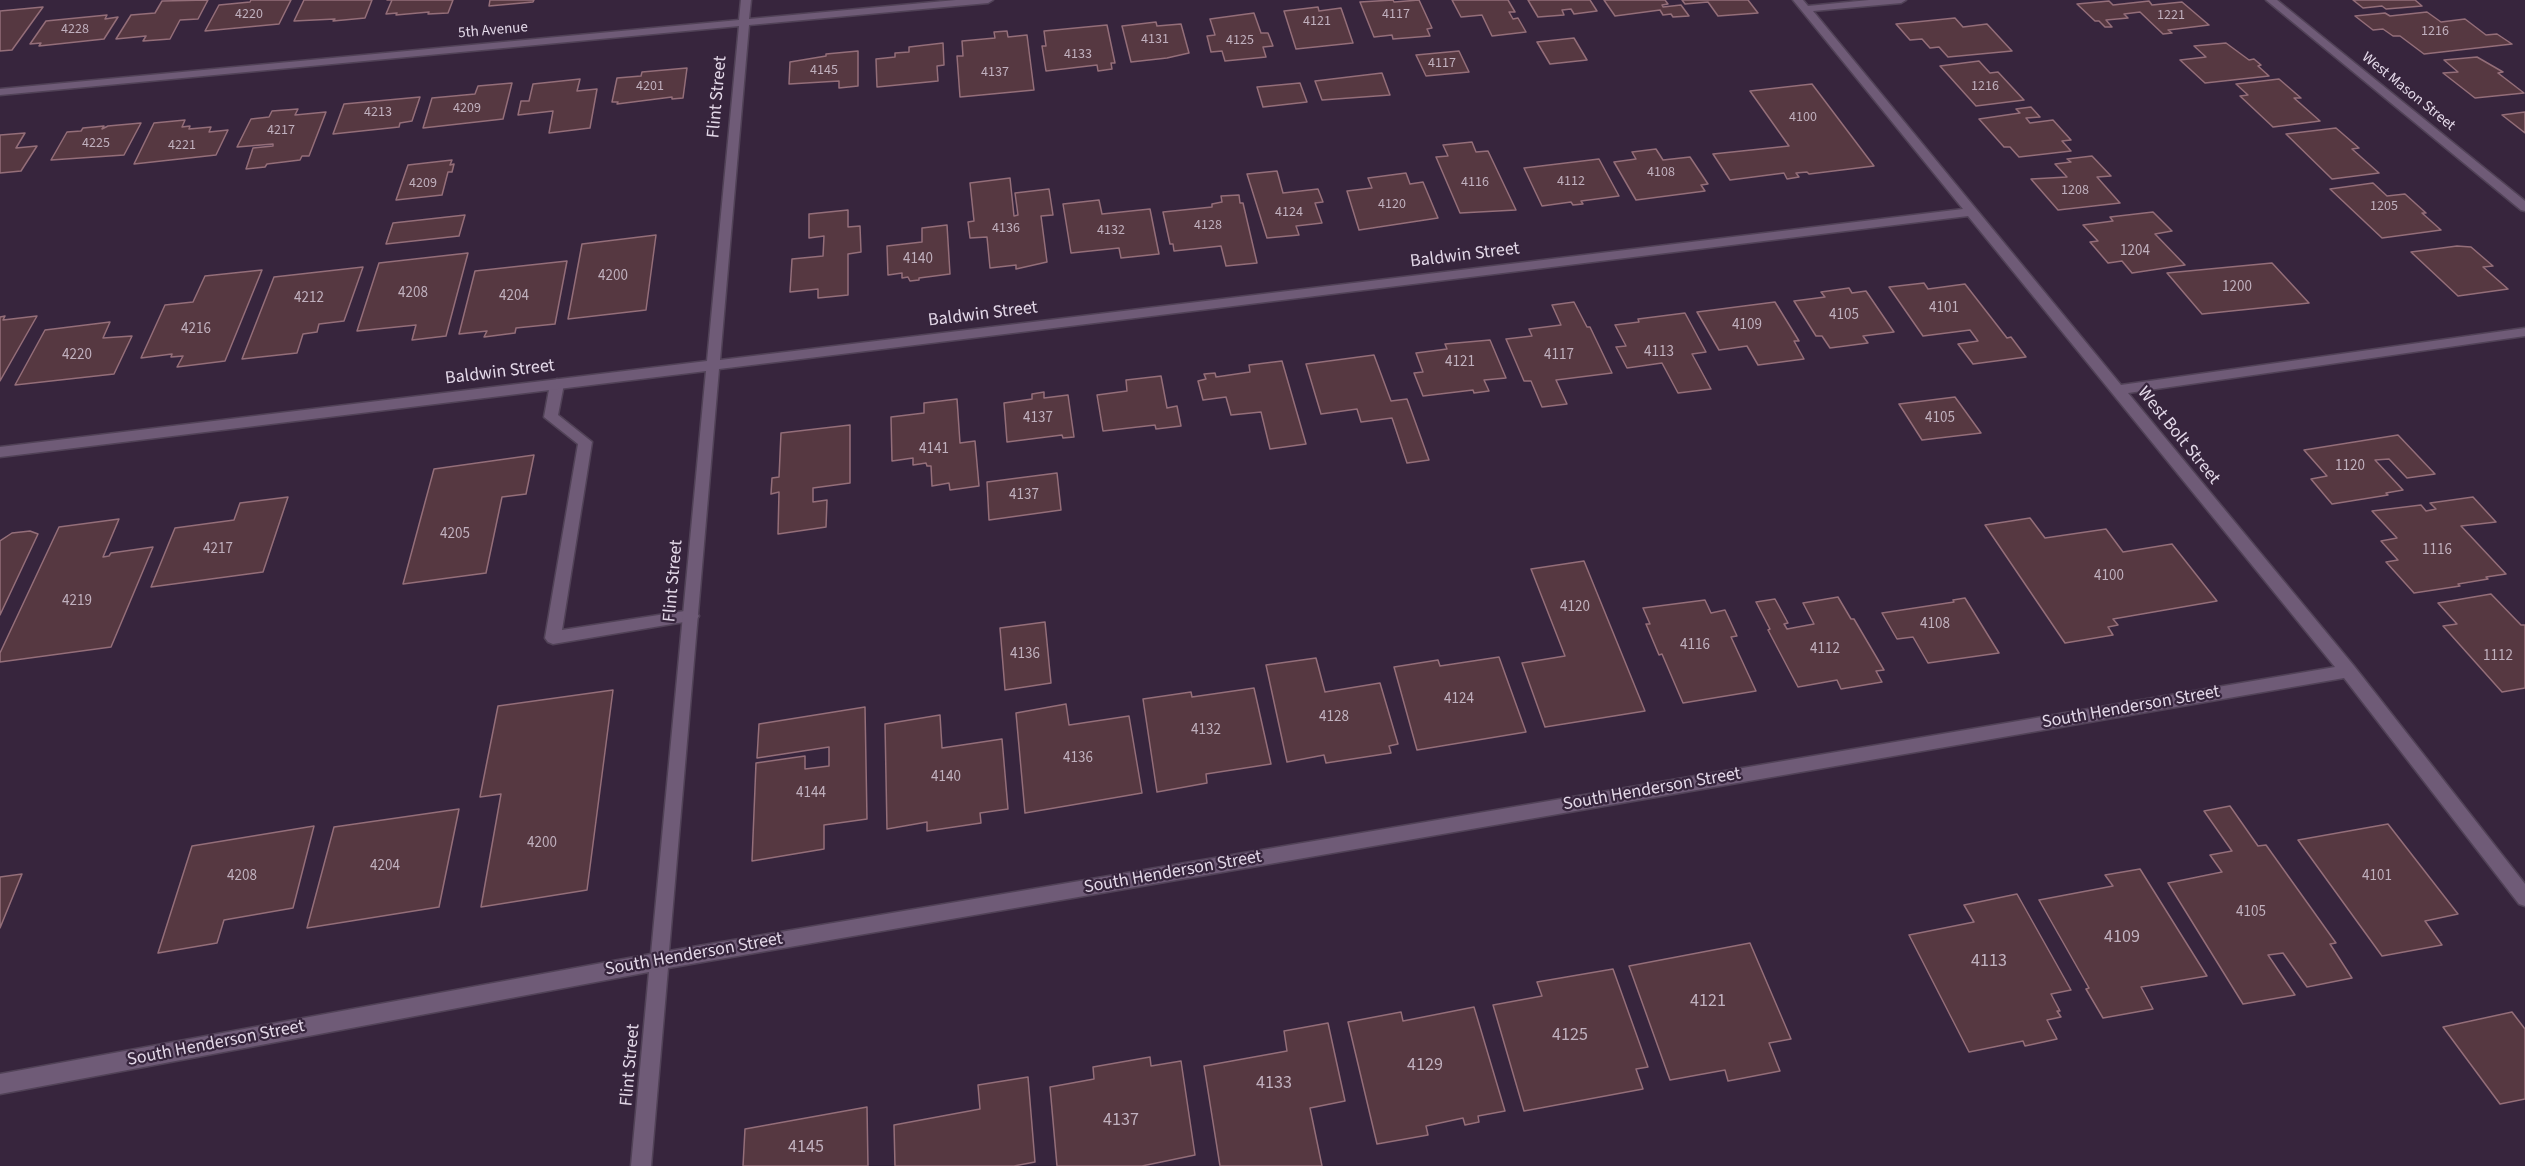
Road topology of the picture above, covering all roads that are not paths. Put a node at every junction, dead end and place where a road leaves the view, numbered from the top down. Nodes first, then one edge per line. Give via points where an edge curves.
1 (746, 0) edge
2 (988, 0) edge
3 (1901, 0) edge
4 (2271, 0) edge
5 (1802, 5) edge
6 (744, 23) junction
7 (0, 92) edge
8 (2525, 207) edge
9 (1970, 212) junction
10 (2525, 332) edge
11 (713, 366) junction
12 (557, 384) junction
13 (2117, 390) junction
14 (0, 452) edge
15 (691, 616) junction
16 (2348, 671) junction
17 (2525, 898) edge
18 (660, 961) junction
19 (0, 1084) edge
20 (641, 1166) edge

1 - 6 street, Flint Street
2 - 6 street, 5th Avenue
3 - 5 street
4 - 8 street, West Mason Street
5 - 9 street, West Bolt Street
6 - 7 street, 5th Avenue
6 - 11 street, Flint Street
9 - 11 street, Baldwin Street
9 - 13 street, West Bolt Street
10 - 13 street
11 - 12 street, Baldwin Street
11 - 15 street, Flint Street
12 - 14 street, Baldwin Street
12 - 15 street via 551,417 585,442 553,638
13 - 16 street, West Bolt Street
15 - 18 street, Flint Street
16 - 17 street, West Bolt Street
16 - 18 street, South Henderson Street
18 - 19 street, South Henderson Street
18 - 20 street, Flint Street

